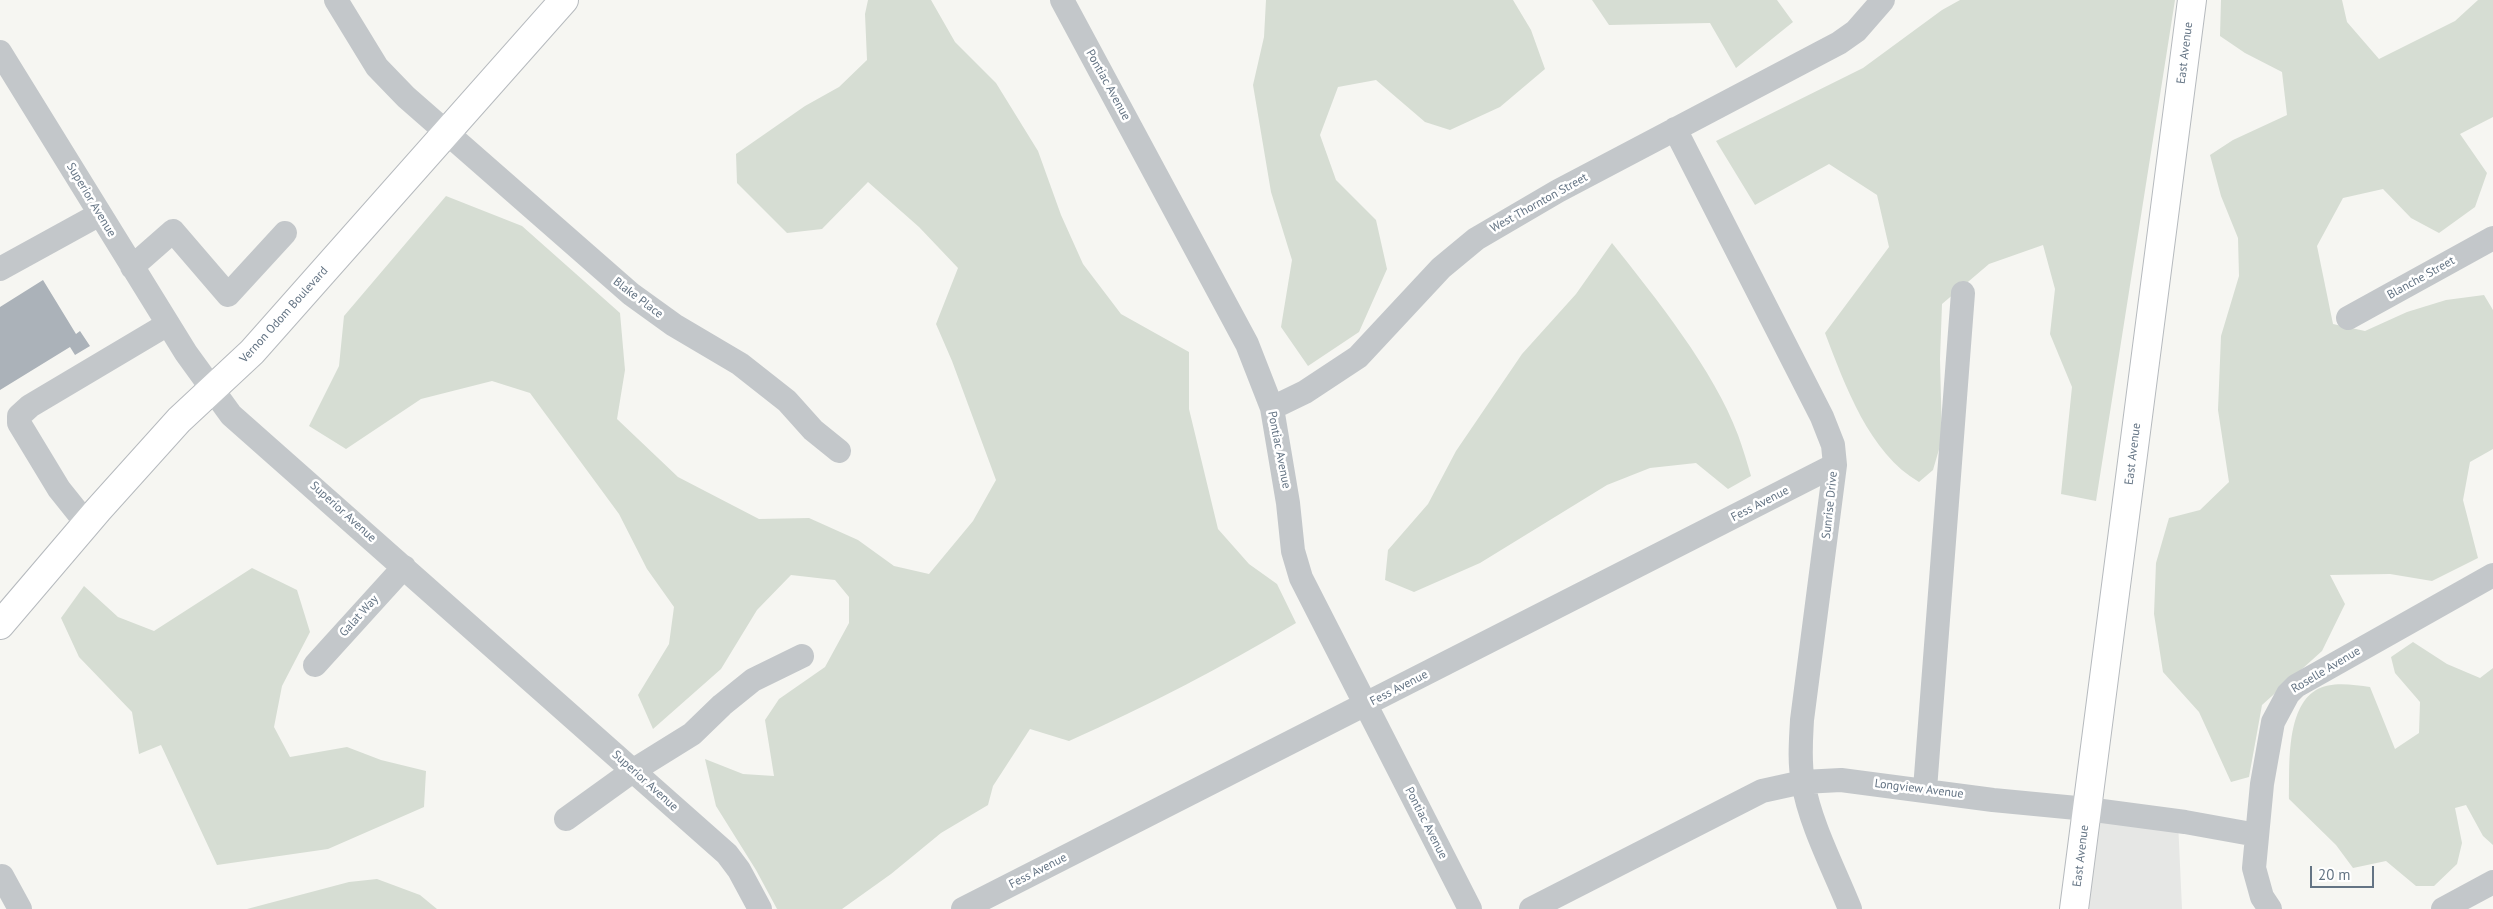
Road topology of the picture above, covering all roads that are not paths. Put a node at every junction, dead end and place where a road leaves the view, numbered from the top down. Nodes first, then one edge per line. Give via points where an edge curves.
1 (336, 0) edge
2 (564, 0) edge
3 (1062, 0) edge
4 (1883, 0) edge
5 (2192, 0) edge
6 (0, 52) edge
7 (1675, 129) junction
8 (447, 132) junction
9 (100, 214) junction
10 (285, 232) dead end
11 (2493, 238) edge
12 (132, 267) junction
13 (0, 269) edge
14 (1963, 292) dead end
15 (2348, 318) dead end
16 (168, 324) junction
17 (212, 391) junction
18 (1272, 408) junction
19 (839, 451) dead end
20 (1835, 465) junction
21 (86, 524) junction
22 (404, 567) junction
23 (2493, 575) edge
24 (0, 625) edge
25 (802, 656) dead end
26 (315, 665) dead end
27 (1366, 705) junction
28 (634, 770) junction
29 (1803, 782) junction
30 (1925, 789) junction
31 (2087, 809) junction
32 (566, 819) dead end
33 (2257, 835) junction
34 (2, 876) dead end
35 (2493, 882) edge
36 (20, 909) edge
37 (760, 909) edge
38 (963, 909) edge
39 (1470, 909) edge
40 (1531, 909) edge
41 (1850, 909) edge
42 (2074, 909) edge
43 (2270, 909) edge
44 (2443, 909) edge

1 - 8 street, Blake Place via 377,67
2 - 8 main road, Vernon Odom Boulevard
3 - 18 street, Pontiac Avenue via 1247,344
4 - 7 street, West Thornton Street via 1856,31 1839,43
5 - 31 main road, East Avenue
6 - 9 street, Superior Avenue
7 - 18 street, West Thornton Street via 1476,239 1440,268 1358,357 1305,392
7 - 20 street, Sunrise Drive via 1822,417 1833,445
8 - 17 main road, Vernon Odom Boulevard via 252,352
8 - 19 street, Blake Place via 631,294 674,325 740,364
9 - 12 street, Superior Avenue
9 - 13 street
10 - 12 street via 228,295 173,231
11 - 15 street, Blanche Street
12 - 16 street, Superior Avenue
14 - 30 street
16 - 17 street, Superior Avenue
16 - 21 street via 30,406 19,416 19,423
17 - 21 main road, Vernon Odom Boulevard via 180,420
17 - 22 street, Superior Avenue via 250,433
18 - 27 street, Pontiac Avenue via 1293,551 1301,578
20 - 27 street, Fess Avenue
20 - 29 street, Sunrise Drive via 1802,720
21 - 24 main road, Vernon Odom Boulevard
22 - 26 street, Galat Way
22 - 28 street, Superior Avenue
23 - 33 street, Roselle Avenue via 2305,681 2288,694 2276,711 2273,722
25 - 28 street via 753,680 692,734
27 - 38 street, Fess Avenue
27 - 39 street, Pontiac Avenue
28 - 32 street
28 - 37 street, Superior Avenue via 727,854
29 - 30 street, Longview Avenue via 1841,780
29 - 40 street, Longview Avenue via 1762,791
29 - 41 street, Sunrise Drive via 1818,831
30 - 31 street, Longview Avenue via 1993,800
31 - 33 street, Longview Avenue
31 - 42 main road, East Avenue
33 - 43 street via 2254,868 2262,897
34 - 36 street
35 - 44 street

